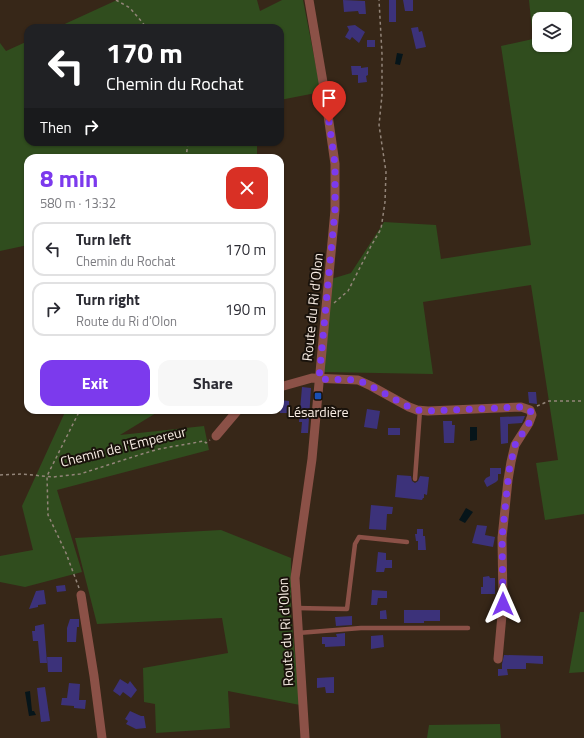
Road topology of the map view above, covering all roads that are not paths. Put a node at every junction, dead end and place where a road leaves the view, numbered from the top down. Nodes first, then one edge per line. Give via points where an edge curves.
1 (309, 0) edge
2 (319, 379) junction
3 (284, 386) edge
4 (420, 410) junction
5 (235, 414) edge
6 (216, 436) road end
7 (415, 478) dead end
8 (407, 542) dead end
9 (81, 595) road end
10 (296, 608) junction
11 (468, 628) dead end
12 (298, 633) junction
13 (498, 659) dead end
14 (102, 738) edge
15 (305, 738) edge

1 - 2 street, Route du Ri d'Olon via 326,94 335,164 335,210
2 - 3 street via 312,378
2 - 4 street via 358,380 409,407
2 - 10 street, Route du Ri d'Olon via 312,459 295,578
4 - 7 lane
4 - 13 street via 521,407 530,410 532,415 515,445 508,480 502,538 503,604
5 - 6 street
8 - 10 lane via 359,537 348,608
9 - 14 street
10 - 12 street, Route du Ri d'Olon
11 - 12 lane via 361,628
12 - 15 street, Route du Ri d'Olon

